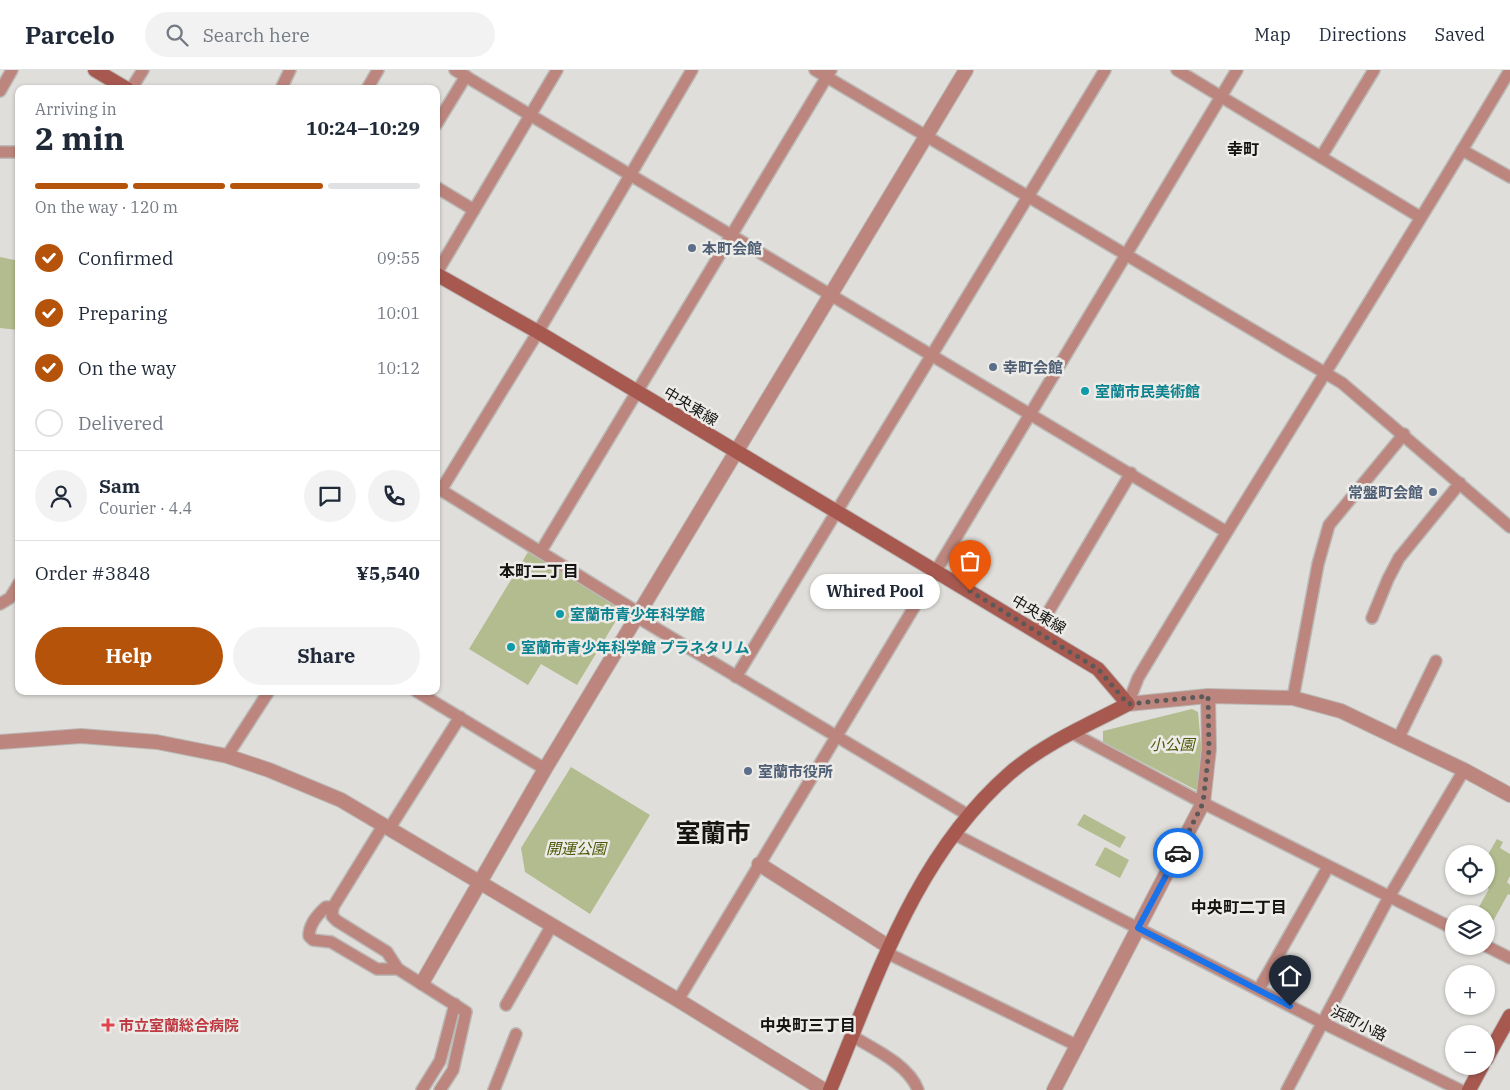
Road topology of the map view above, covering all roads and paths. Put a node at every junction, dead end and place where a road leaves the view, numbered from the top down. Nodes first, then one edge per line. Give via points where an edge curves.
1 (12, 70) edge
2 (96, 70) edge
3 (143, 70) edge
4 (290, 70) edge
5 (378, 70) edge
6 (557, 70) edge
7 (692, 70) edge
8 (815, 70) edge
9 (966, 70) edge
10 (1105, 70) edge
11 (1177, 70) edge
12 (1237, 70) edge
13 (1374, 70) edge
14 (1510, 70) edge
15 (460, 73) edge
16 (829, 74) edge
17 (120, 85) edge
18 (134, 85) edge
19 (283, 85) edge
20 (369, 85) edge
21 (0, 91) edge
22 (1221, 96) junction
23 (530, 114) junction
24 (440, 116) edge
25 (927, 136) junction
26 (1462, 150) junction
27 (0, 152) edge
28 (15, 152) edge
29 (1321, 157) junction
30 (630, 174) junction
31 (1510, 177) edge
32 (440, 189) edge
33 (1029, 196) junction
34 (474, 210) junction
35 (1420, 217) junction
36 (732, 235) junction
37 (1125, 254) junction
38 (440, 267) edge
39 (440, 276) edge
40 (831, 294) junction
41 (538, 332) junction
42 (931, 354) junction
43 (1326, 374) junction
44 (637, 392) junction
45 (1029, 412) junction
46 (1404, 434) junction
47 (736, 452) junction
48 (1131, 473) junction
49 (1460, 482) junction
50 (440, 486) edge
51 (440, 489) edge
52 (836, 512) junction
53 (1510, 527) edge
54 (1226, 531) junction
55 (541, 551) junction
56 (936, 570) junction
57 (15, 590) edge
58 (0, 604) edge
59 (638, 615) junction
60 (1372, 618) dead end
61 (1037, 632) junction
62 (1436, 661) dead end
63 (736, 677) junction
64 (266, 695) edge
65 (423, 695) edge
66 (1208, 696) junction
67 (1293, 698) junction
68 (1128, 704) junction
69 (460, 718) junction
70 (1072, 733) junction
71 (836, 737) junction
72 (1398, 739) junction
73 (0, 742) edge
74 (227, 756) junction
75 (545, 769) junction
76 (1464, 770) junction
77 (1510, 795) edge
78 (1203, 803) junction
79 (968, 815) junction
80 (386, 828) junction
81 (954, 834) junction
82 (759, 864) junction
83 (1328, 867) junction
84 (479, 882) junction
85 (1389, 897) junction
86 (333, 908) junction
87 (552, 925) junction
88 (1445, 925) edge
89 (1138, 928) junction
90 (888, 950) junction
91 (1495, 950) edge
92 (1510, 958) edge
93 (398, 969) junction
94 (422, 983) junction
95 (1259, 989) junction
96 (678, 1000) junction
97 (455, 1004) junction
98 (506, 1005) dead end
99 (1510, 1016) edge
100 (1321, 1022) junction
101 (516, 1034) dead end
102 (852, 1036) junction
103 (1495, 1043) edge
104 (1078, 1046) junction
105 (1477, 1075) edge
106 (422, 1090) edge
107 (440, 1090) edge
108 (494, 1090) edge
109 (824, 1090) edge
110 (830, 1090) edge
111 (918, 1090) edge
112 (1054, 1090) edge
113 (1286, 1090) edge
114 (1460, 1090) edge
115 (1469, 1090) edge

1 - 21 street
2 - 17 main road
3 - 18 street
4 - 19 street
5 - 20 street
6 - 23 street
7 - 30 street
8 - 16 street
9 - 25 street
10 - 33 street
11 - 22 street
12 - 22 street
13 - 29 street
14 - 26 street
15 - 23 street
15 - 24 street
16 - 25 street
16 - 36 street
22 - 29 street
22 - 37 street
23 - 30 street
23 - 34 street
25 - 33 street
25 - 40 street
26 - 31 street
26 - 35 street
27 - 28 street
29 - 35 street
30 - 36 street
30 - 41 street
32 - 34 street
33 - 37 street
33 - 42 street
34 - 38 street
35 - 43 street
36 - 40 street
36 - 44 street
37 - 43 street
37 - 45 street
39 - 41 main road, 中央東線
40 - 42 street
40 - 47 street
41 - 44 main road, 中央東線
41 - 50 street
42 - 45 street
42 - 52 street
43 - 46 street via 1342,383
43 - 54 street
44 - 47 main road, 中央東線
44 - 55 street
45 - 48 street
45 - 56 street
46 - 49 street
46 - 67 street via 1329,525 1318,564
47 - 52 main road, 中央東線
47 - 59 street
48 - 54 street
48 - 61 street
49 - 53 street
49 - 60 street via 1399,558
51 - 55 street
52 - 56 main road, 中央東線
52 - 63 street
54 - 68 street via 1138,678
55 - 59 street
56 - 61 main road, 中央東線
56 - 71 street
57 - 58 street via 10,598
59 - 63 street
59 - 75 street
61 - 68 main road, 中央東線 via 1098,669
62 - 72 street
63 - 71 street
64 - 74 street
65 - 69 street
66 - 67 street
66 - 68 street
66 - 78 street via 1209,750
67 - 72 street via 1340,711
68 - 70 main road
69 - 75 street
69 - 80 street
70 - 78 street
70 - 79 main road via 1010,773
71 - 79 street
71 - 82 street
72 - 76 street
73 - 74 street via 81,736 157,742
74 - 80 street via 341,800
75 - 84 street
76 - 77 street
76 - 85 street
78 - 83 street
78 - 89 street
79 - 81 main road
80 - 84 street
80 - 86 street
81 - 89 street, 浜町小路
81 - 90 main road via 922,879
82 - 90 street
82 - 96 street
83 - 85 street
83 - 95 street
84 - 87 street
84 - 94 street
85 - 88 street
85 - 100 street
86 - 93 street via 332,916 337,921 387,952
86 - 93 street via 326,907 320,912 309,929 313,940 330,942 377,969
87 - 96 street
87 - 98 street
89 - 95 street, 浜町小路
89 - 104 street
90 - 102 main road
90 - 104 street
91 - 92 street
93 - 94 street
94 - 97 street
95 - 100 street, 浜町小路
96 - 109 street
97 - 106 street via 440,1061
97 - 107 street via 466,1012 453,1070
99 - 103 main road
100 - 113 street
100 - 114 street, 浜町小路
101 - 108 street
102 - 110 main road
102 - 111 street via 902,1069 914,1080
104 - 112 street
105 - 115 main road

